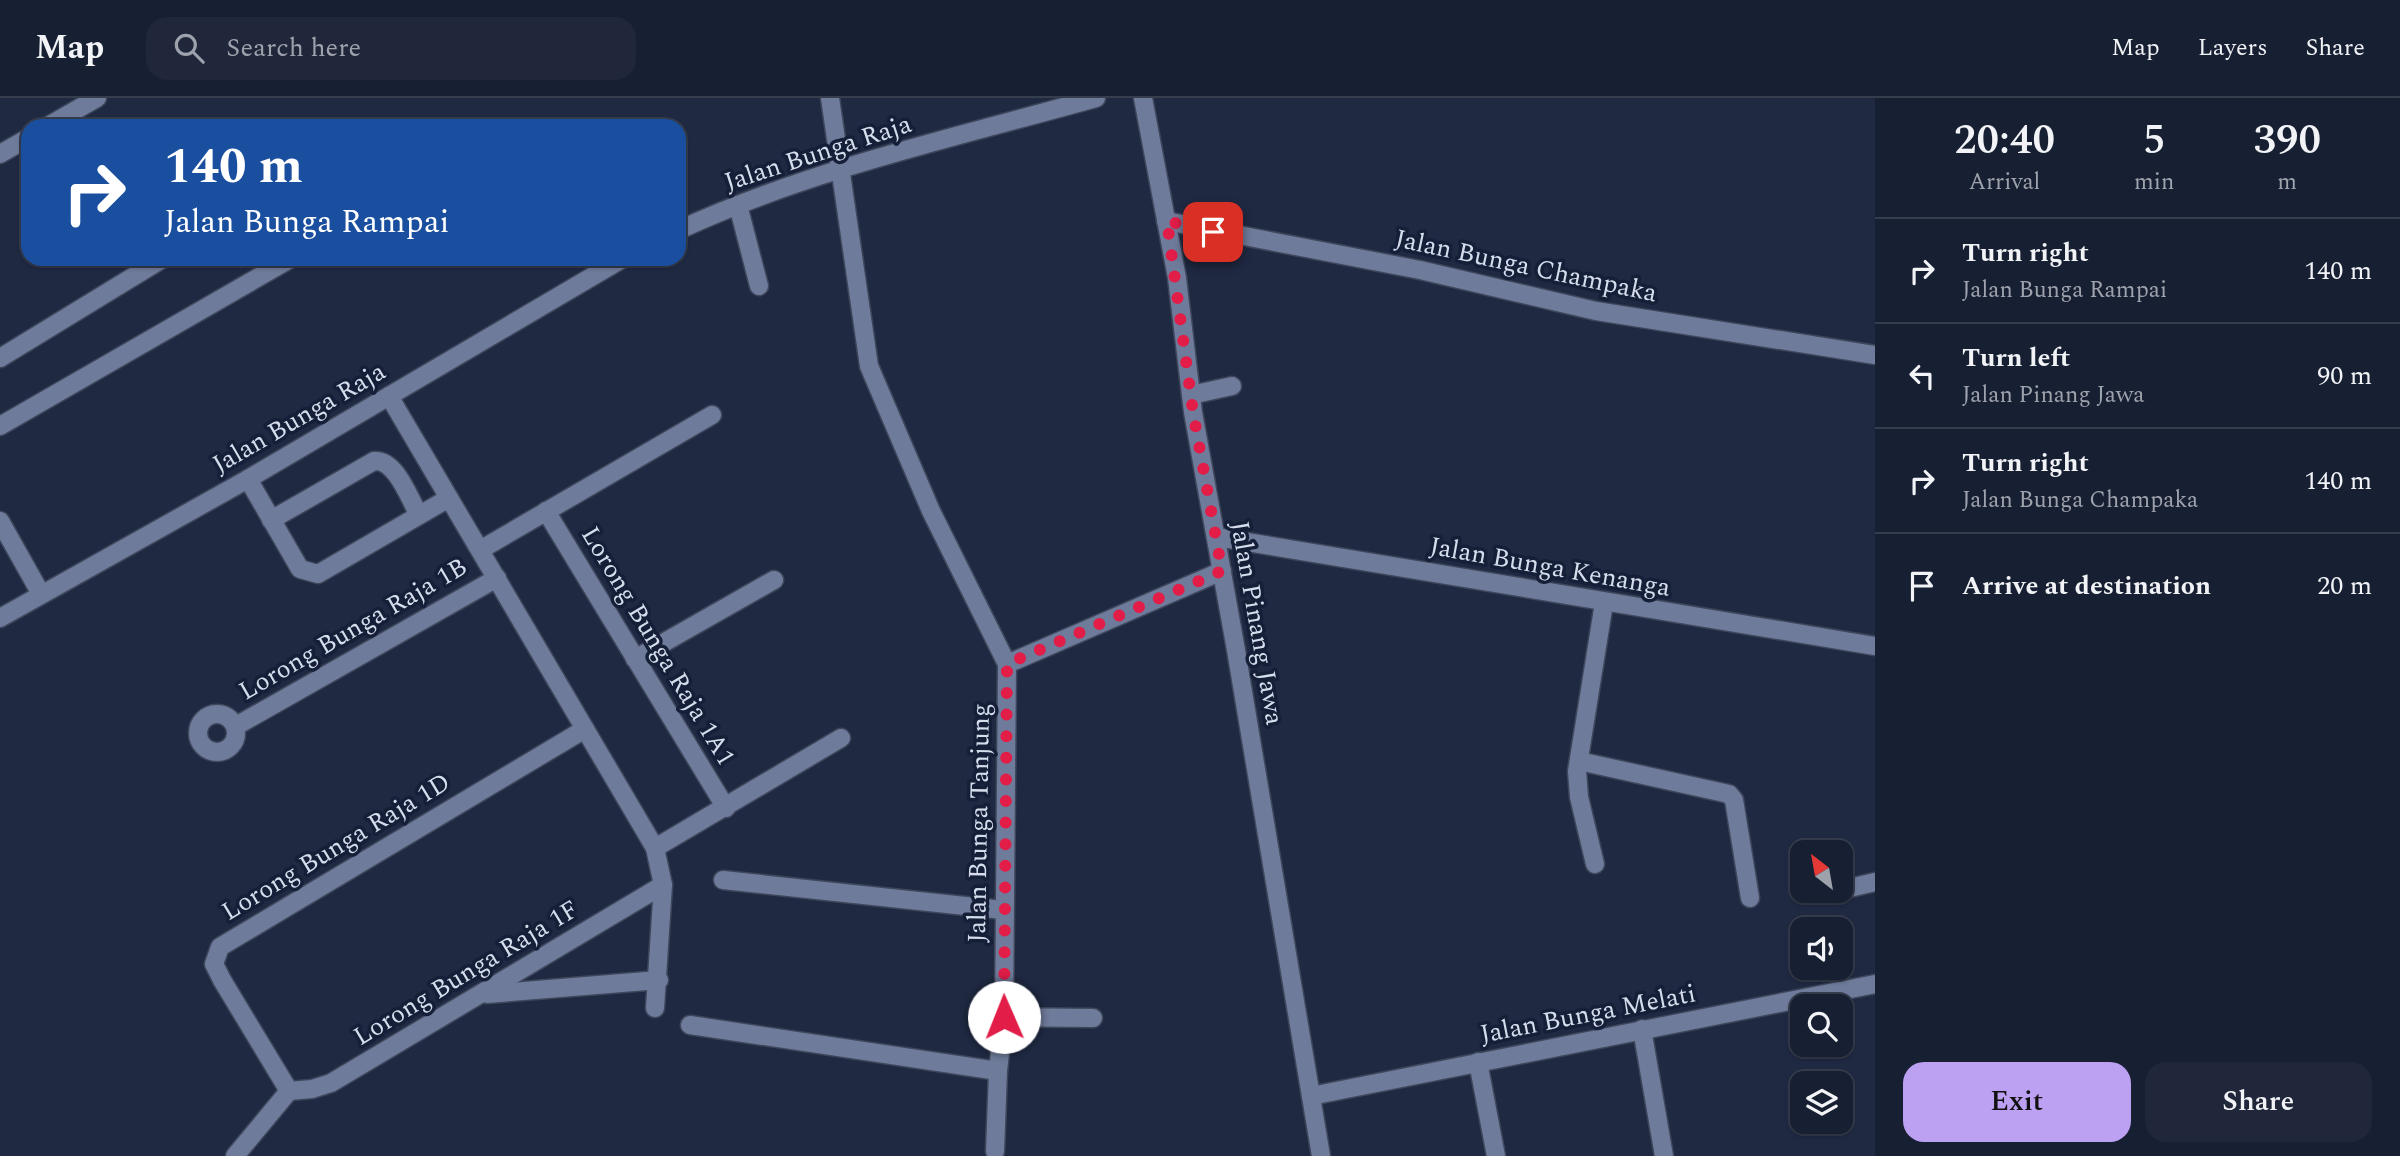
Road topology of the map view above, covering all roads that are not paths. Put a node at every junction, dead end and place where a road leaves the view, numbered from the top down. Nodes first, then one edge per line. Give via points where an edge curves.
1 (97, 98) edge
2 (830, 98) edge
3 (1096, 98) edge
4 (1143, 98) edge
5 (60, 119) edge
6 (21, 142) edge
7 (0, 154) edge
8 (839, 171) junction
9 (738, 205) junction
10 (1167, 221) junction
11 (686, 225) edge
12 (151, 266) edge
13 (278, 266) edge
14 (608, 266) edge
15 (759, 286) dead end
16 (1875, 355) edge
17 (0, 358) edge
18 (1232, 386) dead end
19 (1191, 395) junction
20 (388, 396) junction
21 (712, 415) dead end
22 (0, 426) edge
23 (248, 479) junction
24 (449, 498) junction
25 (546, 511) junction
26 (419, 515) junction
27 (271, 520) junction
28 (0, 521) edge
29 (1217, 537) junction
30 (480, 550) junction
31 (1222, 571) junction
32 (496, 578) junction
33 (774, 580) dead end
34 (41, 594) junction
35 (1604, 603) junction
36 (0, 618) edge
37 (1875, 646) edge
38 (635, 659) junction
39 (1007, 664) junction
40 (236, 726) dead end
41 (584, 729) junction
42 (841, 738) dead end
43 (1579, 761) junction
44 (726, 808) junction
45 (655, 848) junction
46 (1595, 864) dead end
47 (723, 880) dead end
48 (1875, 882) edge
49 (663, 885) junction
50 (1853, 887) edge
51 (1749, 898) dead end
52 (1003, 910) junction
53 (659, 980) junction
54 (1875, 984) edge
55 (483, 995) junction
56 (655, 1008) dead end
57 (1004, 1017) junction
58 (1093, 1018) dead end
59 (690, 1025) dead end
60 (1642, 1030) junction
61 (1478, 1062) junction
62 (998, 1071) junction
63 (289, 1091) junction
64 (1311, 1096) junction
65 (995, 1151) dead end
66 (235, 1156) edge
67 (1321, 1156) edge
68 (1496, 1156) edge
69 (1664, 1156) edge

1 - 5 street
2 - 8 street
3 - 8 street, Jalan Bunga Raja
4 - 10 street, Jalan Pinang Jawa
6 - 7 street
8 - 9 street, Jalan Bunga Raja
8 - 39 street via 869,366 931,511
9 - 11 street, Jalan Bunga Raja
9 - 15 street
10 - 16 street, Jalan Bunga Champaka via 1420,270 1596,311
10 - 19 street, Jalan Pinang Jawa
12 - 17 street
13 - 22 street
14 - 20 street, Jalan Bunga Raja
18 - 19 street
19 - 29 street, Jalan Pinang Jawa
20 - 23 street, Jalan Bunga Raja
20 - 24 street
21 - 25 street
23 - 27 street
23 - 34 street, Jalan Bunga Raja
24 - 26 street
24 - 30 street
25 - 30 street
25 - 38 street, Lorong Bunga Raja 1A1
26 - 27 street via 318,574 300,569
26 - 27 street via 383,460
28 - 34 street
29 - 31 street, Jalan Pinang Jawa
29 - 35 street, Jalan Bunga Kenanga
30 - 32 street
31 - 39 street
31 - 64 street, Jalan Pinang Jawa
32 - 40 street, Lorong Bunga Raja 1B
32 - 41 street
33 - 38 street
34 - 36 street, Jalan Bunga Raja
35 - 37 street, Jalan Bunga Kenanga
35 - 43 street
38 - 44 street, Lorong Bunga Raja 1A1
39 - 52 street, Jalan Bunga Tanjung
41 - 45 street
41 - 63 street, Lorong Bunga Raja 1D via 220,947 214,964
42 - 44 street
43 - 46 street via 1578,797
43 - 51 street via 1728,794 1734,800
44 - 45 street
45 - 49 street
47 - 52 street
48 - 50 street
49 - 53 street
49 - 55 street, Lorong Bunga Raja 1F
52 - 57 street, Jalan Bunga Tanjung
53 - 55 street
53 - 56 street
54 - 60 street, Jalan Bunga Melati
55 - 63 street, Lorong Bunga Raja 1F via 331,1083
57 - 58 street
57 - 62 street, Jalan Bunga Tanjung
59 - 62 street
60 - 61 street, Jalan Bunga Melati
60 - 69 street
61 - 64 street, Jalan Bunga Melati
61 - 68 street
62 - 65 street, Jalan Bunga Tanjung
63 - 66 street
64 - 67 street, Jalan Pinang Jawa

